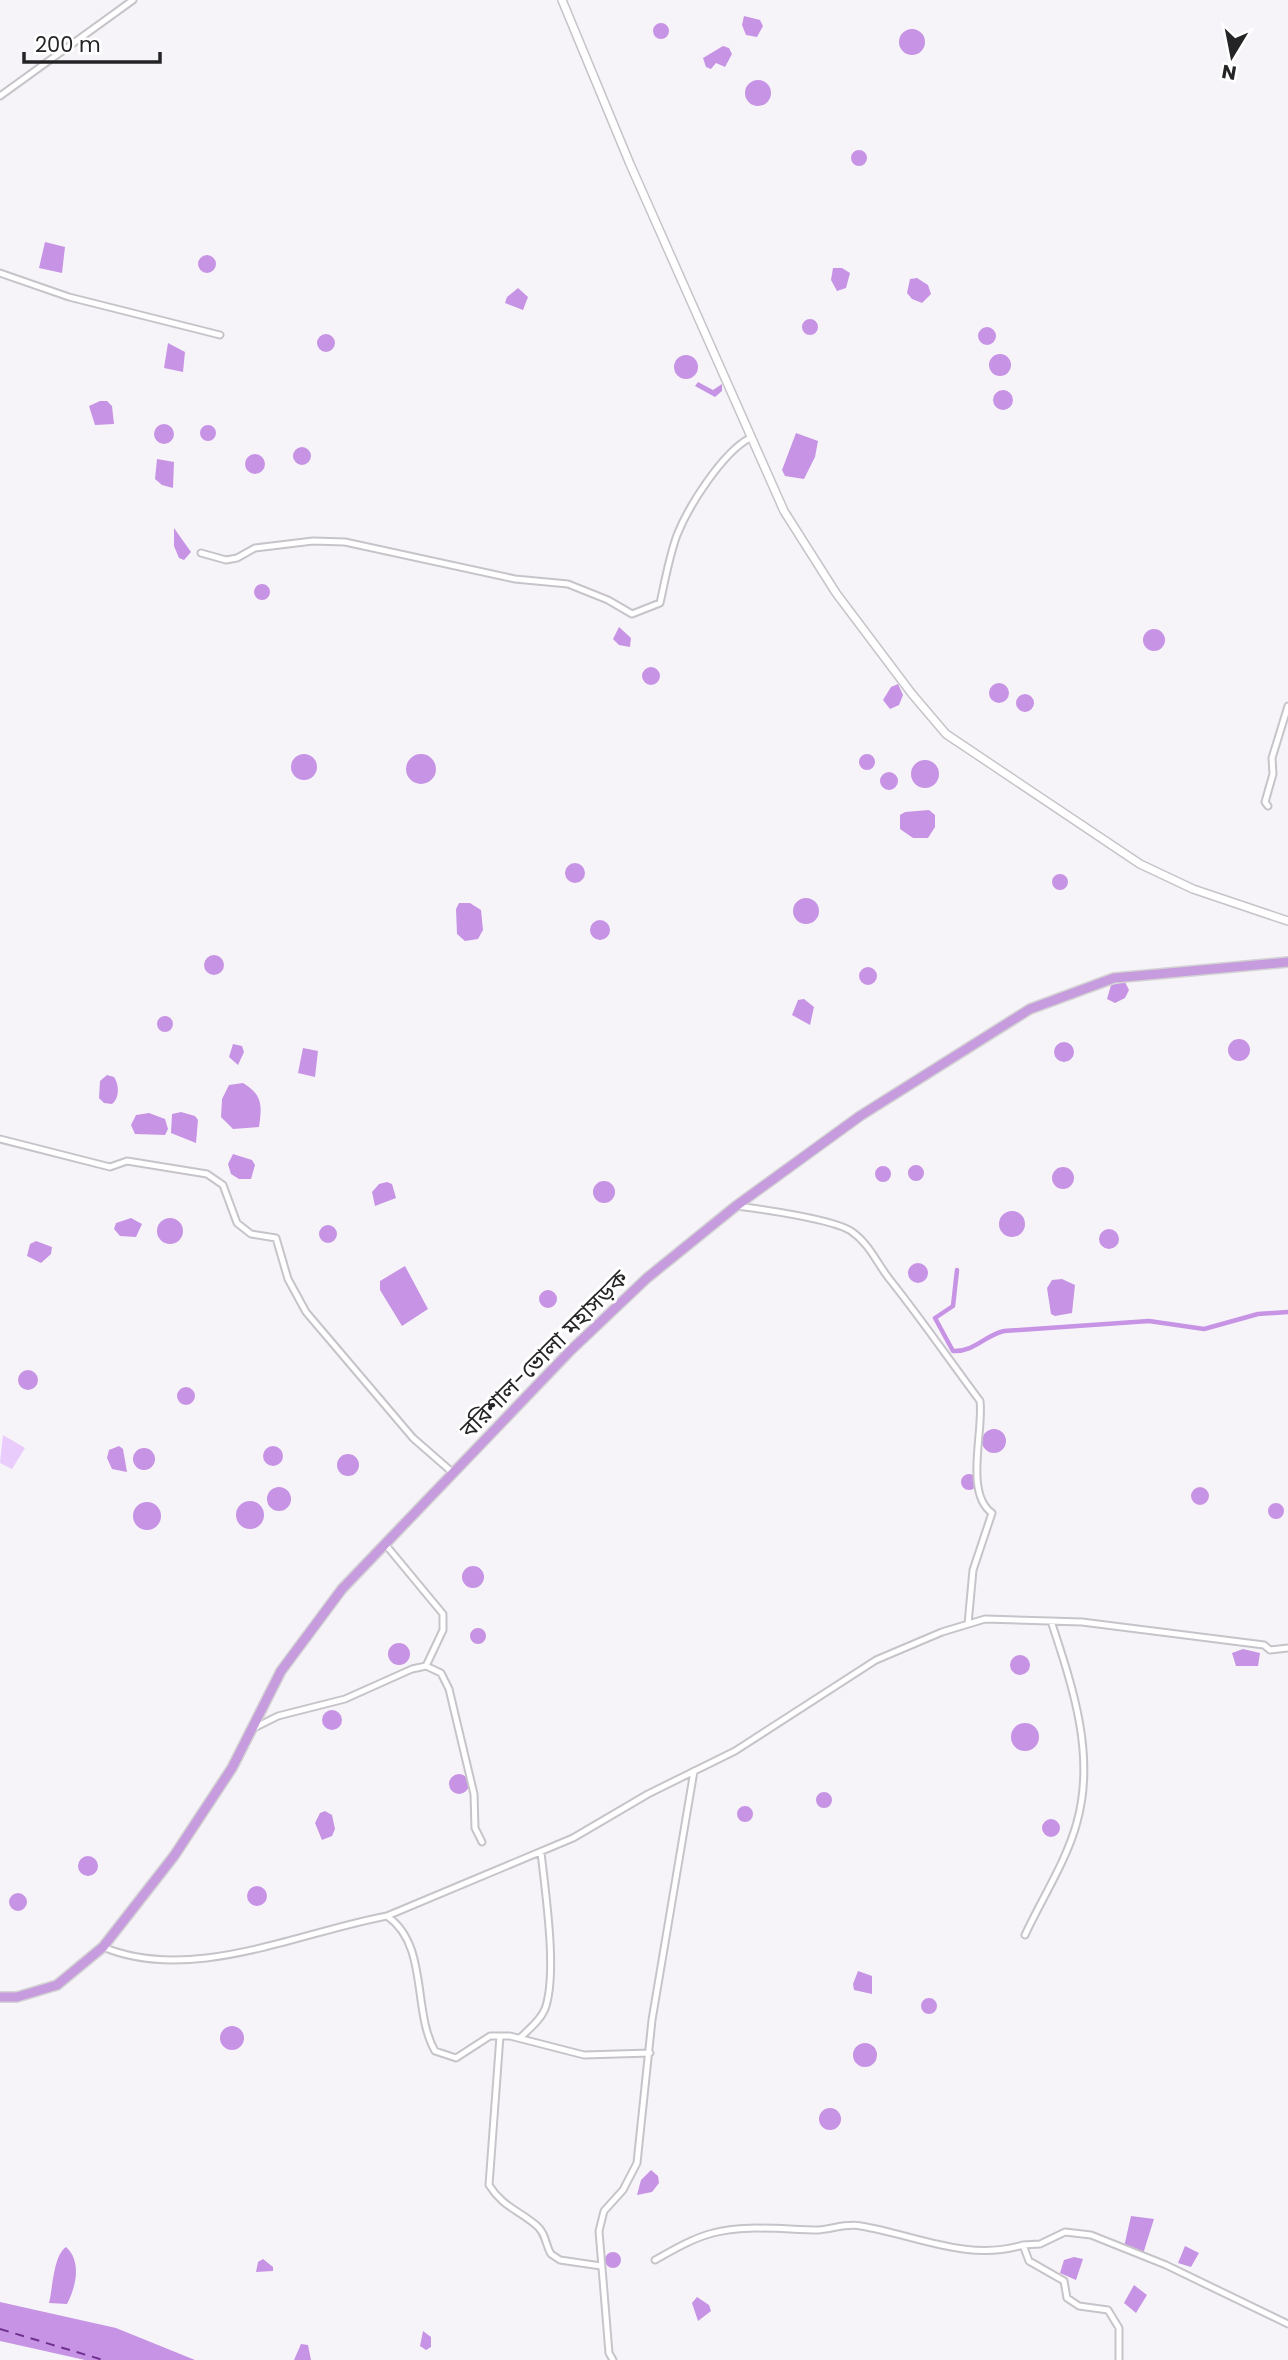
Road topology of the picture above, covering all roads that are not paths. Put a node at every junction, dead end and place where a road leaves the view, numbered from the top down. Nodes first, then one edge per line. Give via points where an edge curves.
1 (133, 0) edge
2 (562, 0) edge
3 (0, 96) edge
4 (0, 273) edge
5 (220, 335) dead end
6 (750, 438) junction
7 (201, 554) dead end
8 (1288, 706) edge
9 (1268, 806) dead end
10 (1288, 921) edge
11 (1288, 962) edge
12 (0, 1139) edge
13 (736, 1206) junction
14 (452, 1472) junction
15 (384, 1543) junction
16 (1051, 1621) junction
17 (968, 1624) junction
18 (1288, 1648) edge
19 (426, 1666) junction
20 (252, 1728) junction
21 (694, 1771) junction
22 (482, 1842) dead end
23 (541, 1852) junction
24 (387, 1916) junction
25 (1025, 1935) dead end
26 (103, 1947) junction
27 (0, 1997) edge
28 (500, 2036) junction
29 (520, 2038) junction
30 (650, 2053) junction
31 (1023, 2245) junction
32 (655, 2260) dead end
33 (601, 2266) junction
34 (1288, 2325) edge
35 (613, 2360) edge
36 (1118, 2360) edge

1 - 3 street
2 - 6 main road
4 - 5 street via 69,297
6 - 7 street via 725,457 697,499 677,536 660,603 643,612 632,614 568,584 515,579 336,541 255,548 226,560
6 - 10 main road via 807,550 877,650 946,734 1140,864 1193,889
8 - 9 street via 1272,758
11 - 13 highway, বরিশাল-ভোলা মহাসড়ক via 1114,978 1030,1009 860,1116
12 - 14 street via 110,1167 127,1161 191,1170 223,1185 237,1223 251,1234 276,1238 288,1279 306,1312 413,1438
13 - 14 highway, বরিশাল-ভোলা মহাসড়ক via 589,1333
13 - 17 street via 782,1212 850,1230 873,1253 980,1401 979,1497 992,1513 973,1570
14 - 15 highway, বরিশাল-ভোলা মহাসড়ক
15 - 19 street via 443,1614 443,1630
15 - 20 highway, বরিশাল-ভোলা মহাসড়ক via 342,1589 281,1671
16 - 17 street via 985,1619
16 - 18 street via 1264,1645 1270,1650
16 - 25 street via 1080,1713 1084,1783 1077,1822
17 - 21 street via 876,1660 735,1751
19 - 20 street via 345,1699 278,1716
19 - 22 street via 440,1673 449,1689 474,1794 475,1828
20 - 26 highway, বরিশাল-ভোলা মহাসড়ক via 232,1768 174,1856
21 - 23 street
21 - 30 street
23 - 24 street
23 - 29 street via 549,1961 546,2007
24 - 26 street via 256,1951 203,1958 132,1956
24 - 28 street via 400,1925 413,1957 425,2034 435,2052 456,2057 490,2036
26 - 27 highway, বরিশাল-ভোলা মহাসড়ক via 57,1985 17,1997
28 - 29 street
28 - 33 street via 489,2185 499,2201 537,2225 551,2254 560,2260
29 - 30 street via 584,2055
30 - 33 street via 638,2163 604,2211 599,2231
31 - 32 street via 998,2252 923,2242 858,2225 823,2230 772,2227 715,2232
31 - 34 street via 1041,2244 1065,2232 1091,2235 1166,2265
31 - 36 street via 1029,2261 1064,2281 1067,2298 1079,2306 1108,2310 1119,2328
33 - 35 street

